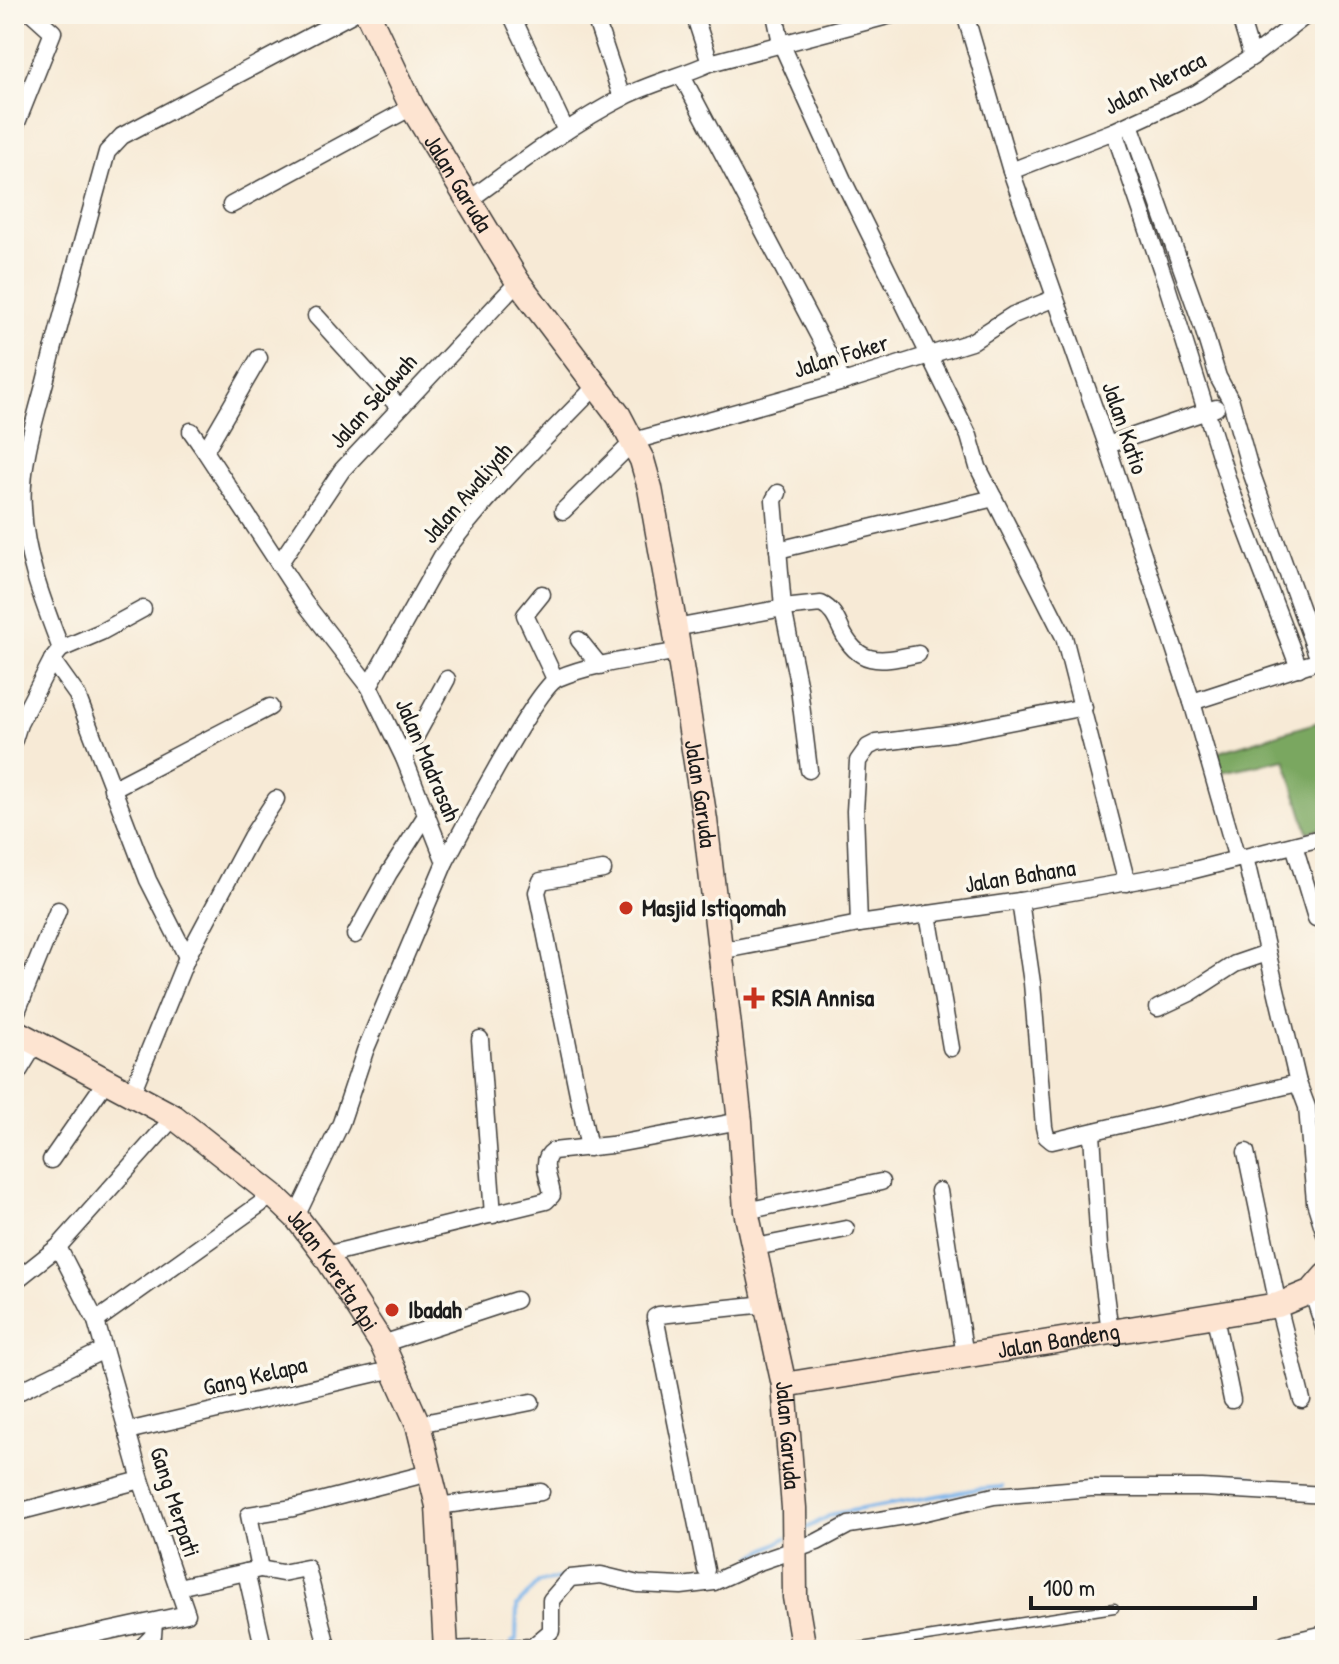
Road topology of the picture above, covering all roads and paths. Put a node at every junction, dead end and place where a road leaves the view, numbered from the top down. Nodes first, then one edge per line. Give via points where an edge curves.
1 (33, 14) edge
2 (352, 14) edge
3 (368, 14) edge
4 (511, 14) edge
5 (594, 14) edge
6 (694, 14) edge
7 (775, 14) edge
8 (895, 14) edge
9 (965, 14) edge
10 (1239, 14) edge
11 (1308, 14) edge
12 (781, 43) junction
13 (1252, 57) junction
14 (710, 63) junction
15 (682, 76) junction
16 (622, 98) junction
17 (412, 107) junction
18 (1130, 124) junction
19 (14, 130) edge
20 (566, 131) junction
21 (1114, 131) junction
22 (1011, 171) junction
23 (469, 200) junction
24 (231, 205) dead end
25 (1174, 244) junction
26 (1155, 249) junction
27 (518, 282) junction
28 (1055, 298) junction
29 (316, 316) dead end
30 (929, 355) junction
31 (259, 358) dead end
32 (843, 382) junction
33 (596, 386) junction
34 (1231, 401) junction
35 (399, 407) junction
36 (1207, 412) junction
37 (191, 431) dead end
38 (634, 441) junction
39 (1107, 445) junction
40 (205, 451) junction
41 (778, 493) dead end
42 (994, 498) junction
43 (563, 511) dead end
44 (1275, 534) junction
45 (14, 539) edge
46 (1253, 544) junction
47 (29, 549) junction
48 (778, 550) junction
49 (279, 564) junction
50 (542, 594) dead end
51 (783, 608) junction
52 (143, 609) dead end
53 (579, 640) dead end
54 (677, 640) junction
55 (56, 654) junction
56 (918, 654) dead end
57 (1322, 659) edge
58 (600, 666) junction
59 (1299, 668) junction
60 (447, 679) dead end
61 (555, 679) junction
62 (369, 686) junction
63 (1192, 702) junction
64 (270, 707) dead end
65 (1084, 707) junction
66 (14, 740) edge
67 (404, 758) junction
68 (809, 770) dead end
69 (112, 789) junction
70 (276, 799) dead end
71 (427, 814) junction
72 (1325, 837) edge
73 (1294, 845) junction
74 (1241, 858) junction
75 (445, 862) junction
76 (603, 870) dead end
77 (1127, 883) junction
78 (1020, 901) junction
79 (58, 910) dead end
80 (928, 914) junction
81 (1325, 917) edge
82 (859, 924) junction
83 (355, 935) dead end
84 (720, 951) junction
85 (1267, 953) junction
86 (187, 957) junction
87 (1158, 1008) dead end
88 (14, 1019) edge
89 (14, 1031) edge
90 (480, 1039) dead end
91 (36, 1043) junction
92 (951, 1048) dead end
93 (14, 1079) edge
94 (106, 1081) junction
95 (1298, 1083) junction
96 (131, 1095) junction
97 (174, 1117) junction
98 (740, 1121) junction
99 (1092, 1133) junction
100 (589, 1148) junction
101 (1246, 1152) dead end
102 (51, 1160) dead end
103 (881, 1182) dead end
104 (939, 1191) dead end
105 (273, 1195) junction
106 (746, 1211) junction
107 (493, 1215) junction
108 (296, 1217) junction
109 (846, 1229) dead end
110 (1325, 1234) edge
111 (58, 1247) junction
112 (756, 1247) junction
113 (325, 1255) junction
114 (14, 1282) edge
115 (1319, 1284) edge
116 (516, 1300) dead end
117 (766, 1304) junction
118 (1278, 1305) junction
119 (1215, 1317) junction
120 (96, 1321) junction
121 (1325, 1331) edge
122 (1110, 1332) junction
123 (382, 1344) junction
124 (104, 1350) junction
125 (965, 1356) junction
126 (394, 1369) junction
127 (784, 1385) junction
128 (14, 1394) edge
129 (1232, 1400) dead end
130 (1302, 1400) dead end
131 (531, 1402) dead end
132 (418, 1424) junction
133 (127, 1431) junction
134 (429, 1473) junction
135 (141, 1480) junction
136 (541, 1492) dead end
137 (1325, 1495) edge
138 (438, 1506) junction
139 (14, 1513) edge
140 (795, 1547) junction
141 (253, 1570) junction
142 (706, 1570) dead end
143 (178, 1587) junction
144 (1114, 1608) dead end
145 (154, 1622) junction
146 (1325, 1634) edge
147 (262, 1642) dead end
148 (59, 1646) edge
149 (446, 1647) edge
150 (21, 1650) edge
151 (139, 1650) edge
152 (328, 1650) edge
153 (804, 1650) edge
154 (842, 1650) edge
155 (1285, 1650) edge

1 - 19 street via 53,32
2 - 47 street via 122,136 107,152 24,471
3 - 17 street, Jalan Garuda
4 - 20 street
5 - 16 street
6 - 14 street
7 - 12 street
8 - 12 street
9 - 22 street, Jalan Katio
10 - 13 street
11 - 13 street, Jalan Neraca
12 - 14 street
12 - 30 street
13 - 18 street, Jalan Neraca via 1197,93
14 - 15 street
15 - 16 street
15 - 32 street
16 - 20 street
17 - 23 street, Jalan Garuda
17 - 24 street
18 - 21 street, Jalan Neraca
18 - 25 street
20 - 23 street
21 - 22 street, Jalan Neraca
21 - 26 street
22 - 28 street, Jalan Katio
23 - 27 street, Jalan Garuda
25 - 26 street
25 - 34 street via 1218,377
26 - 36 street
27 - 33 street, Jalan Garuda
27 - 35 street, Jalan Selawah
28 - 30 street, Jalan Foker via 1013,315 971,342
28 - 39 street, Jalan Katio
29 - 35 street
30 - 32 street, Jalan Foker
30 - 42 street
31 - 40 street
32 - 38 street, Jalan Foker
33 - 38 street, Jalan Garuda
33 - 62 street, Jalan Awaliyah via 455,537
34 - 36 street
34 - 44 street
35 - 49 street, Jalan Selawah via 342,470
36 - 39 street
36 - 46 street
37 - 40 street, Jalan Madrasah
38 - 43 street
38 - 54 street, Jalan Garuda via 650,488
39 - 63 street, Jalan Katio
40 - 49 street, Jalan Madrasah
41 - 48 street
42 - 48 street
42 - 65 street via 1064,637
44 - 46 street
44 - 57 street
45 - 47 street
46 - 59 street
47 - 55 street
48 - 51 street
49 - 62 street, Jalan Madrasah
50 - 61 street via 525,615
51 - 54 street
51 - 56 street via 827,607 846,640 865,657 886,660
51 - 68 street
52 - 55 street
53 - 58 street
54 - 58 street
54 - 84 street, Jalan Garuda
55 - 66 street
55 - 69 street
57 - 59 street
58 - 61 street
59 - 63 street
60 - 67 street
61 - 75 street via 527,716
62 - 67 street, Jalan Madrasah
63 - 74 street, Jalan Katio
64 - 69 street
65 - 77 street
65 - 82 street via 868,747 858,761 855,811
67 - 71 street, Jalan Madrasah
69 - 86 street via 148,880
70 - 86 street
71 - 75 street, Jalan Madrasah
71 - 83 street
72 - 73 street, Jalan Bahana
73 - 74 street, Jalan Bahana
73 - 81 street via 1316,918
74 - 77 street, Jalan Bahana
74 - 85 street, Jalan Katio
75 - 108 street via 365,1051 341,1123
76 - 100 street via 541,881 537,892
77 - 78 street, Jalan Bahana
78 - 80 street, Jalan Bahana
78 - 99 street via 1046,1136 1052,1141
79 - 88 street
80 - 82 street, Jalan Bahana
80 - 92 street
82 - 84 street, Jalan Bahana
84 - 98 street, Jalan Garuda
85 - 87 street via 1235,964
85 - 95 street, Jalan Katio
86 - 96 street
89 - 91 street, Jalan Kereta Api
90 - 107 street
91 - 93 street
91 - 94 street, Jalan Kereta Api
94 - 96 street, Jalan Kereta Api
94 - 102 street
95 - 99 street
95 - 110 street, Jalan Katio via 1307,1107 1315,1202
96 - 97 street, Jalan Kereta Api
97 - 105 street, Jalan Kereta Api
97 - 111 street
98 - 100 street
98 - 106 street, Jalan Garuda
99 - 122 street
100 - 107 street via 547,1155 552,1195 546,1201
101 - 118 street
103 - 106 street
104 - 125 street
105 - 108 street, Jalan Kereta Api
105 - 120 street
106 - 112 street, Jalan Garuda
107 - 113 street
108 - 113 street, Jalan Kereta Api
109 - 112 street
111 - 114 street
111 - 120 street, Gang Merpati
112 - 117 street, Jalan Garuda
113 - 123 street, Jalan Kereta Api
115 - 118 street, Jalan Bandeng
115 - 121 street
116 - 123 street
117 - 127 street, Jalan Garuda
117 - 142 street via 655,1319
118 - 119 street, Jalan Bandeng
118 - 130 street
119 - 122 street, Jalan Bandeng
119 - 129 street
120 - 124 street, Gang Merpati
122 - 125 street, Jalan Bandeng
123 - 126 street, Jalan Kereta Api
124 - 128 street
124 - 133 street, Gang Merpati
125 - 127 street, Jalan Bandeng
126 - 132 street, Jalan Kereta Api
126 - 133 street, Gang Kelapa
127 - 140 street, Jalan Garuda
131 - 132 street
132 - 134 street, Jalan Kereta Api
133 - 135 street, Gang Merpati
134 - 138 street, Jalan Kereta Api
134 - 141 street via 249,1515
135 - 139 street
135 - 143 street, Gang Merpati
136 - 138 street
137 - 140 street via 1091,1488 994,1496 849,1525
138 - 149 street, Jalan Kereta Api
140 - 149 street via 714,1582 681,1586 601,1575 570,1578 551,1600 551,1631 532,1647
140 - 153 street, Jalan Garuda via 795,1597
141 - 143 street
141 - 147 street
141 - 152 street via 282,1573 307,1568
143 - 145 street, Gang Merpati via 187,1614
144 - 154 lane
145 - 148 street, Gang Merpati
145 - 151 street via 153,1636
146 - 155 street via 1285,1643
148 - 150 street, Gang Merpati

